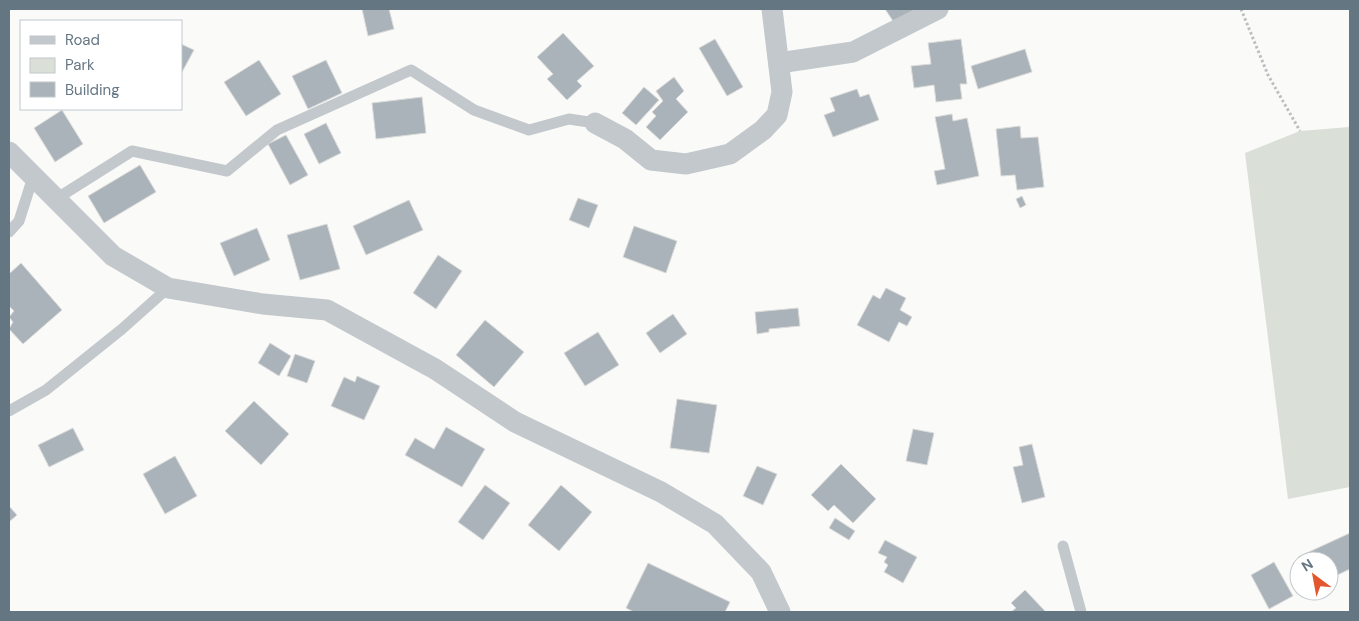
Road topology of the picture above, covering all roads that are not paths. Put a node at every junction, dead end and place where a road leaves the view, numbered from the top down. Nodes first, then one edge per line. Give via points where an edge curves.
1 (772, 9) edge
2 (938, 9) edge
3 (779, 63) junction
4 (595, 123) joint
5 (9, 152) edge
6 (33, 177) junction
7 (56, 199) junction
8 (9, 232) edge
9 (168, 288) junction
10 (9, 411) edge
11 (1064, 546) dead end
12 (780, 612) edge
13 (1081, 612) edge

1 - 3 street
2 - 3 street via 853,52
3 - 4 street via 782,92 777,115 763,130 730,154 686,164 651,160 625,139
4 - 7 lane via 569,119 529,130 474,110 411,70 276,130 226,171 132,152
5 - 6 street
6 - 7 street
6 - 8 lane via 19,222
7 - 9 street via 113,256
9 - 10 lane via 46,390
9 - 12 street via 263,304 327,310 435,369 515,422 661,492 715,524 761,572
11 - 13 lane

